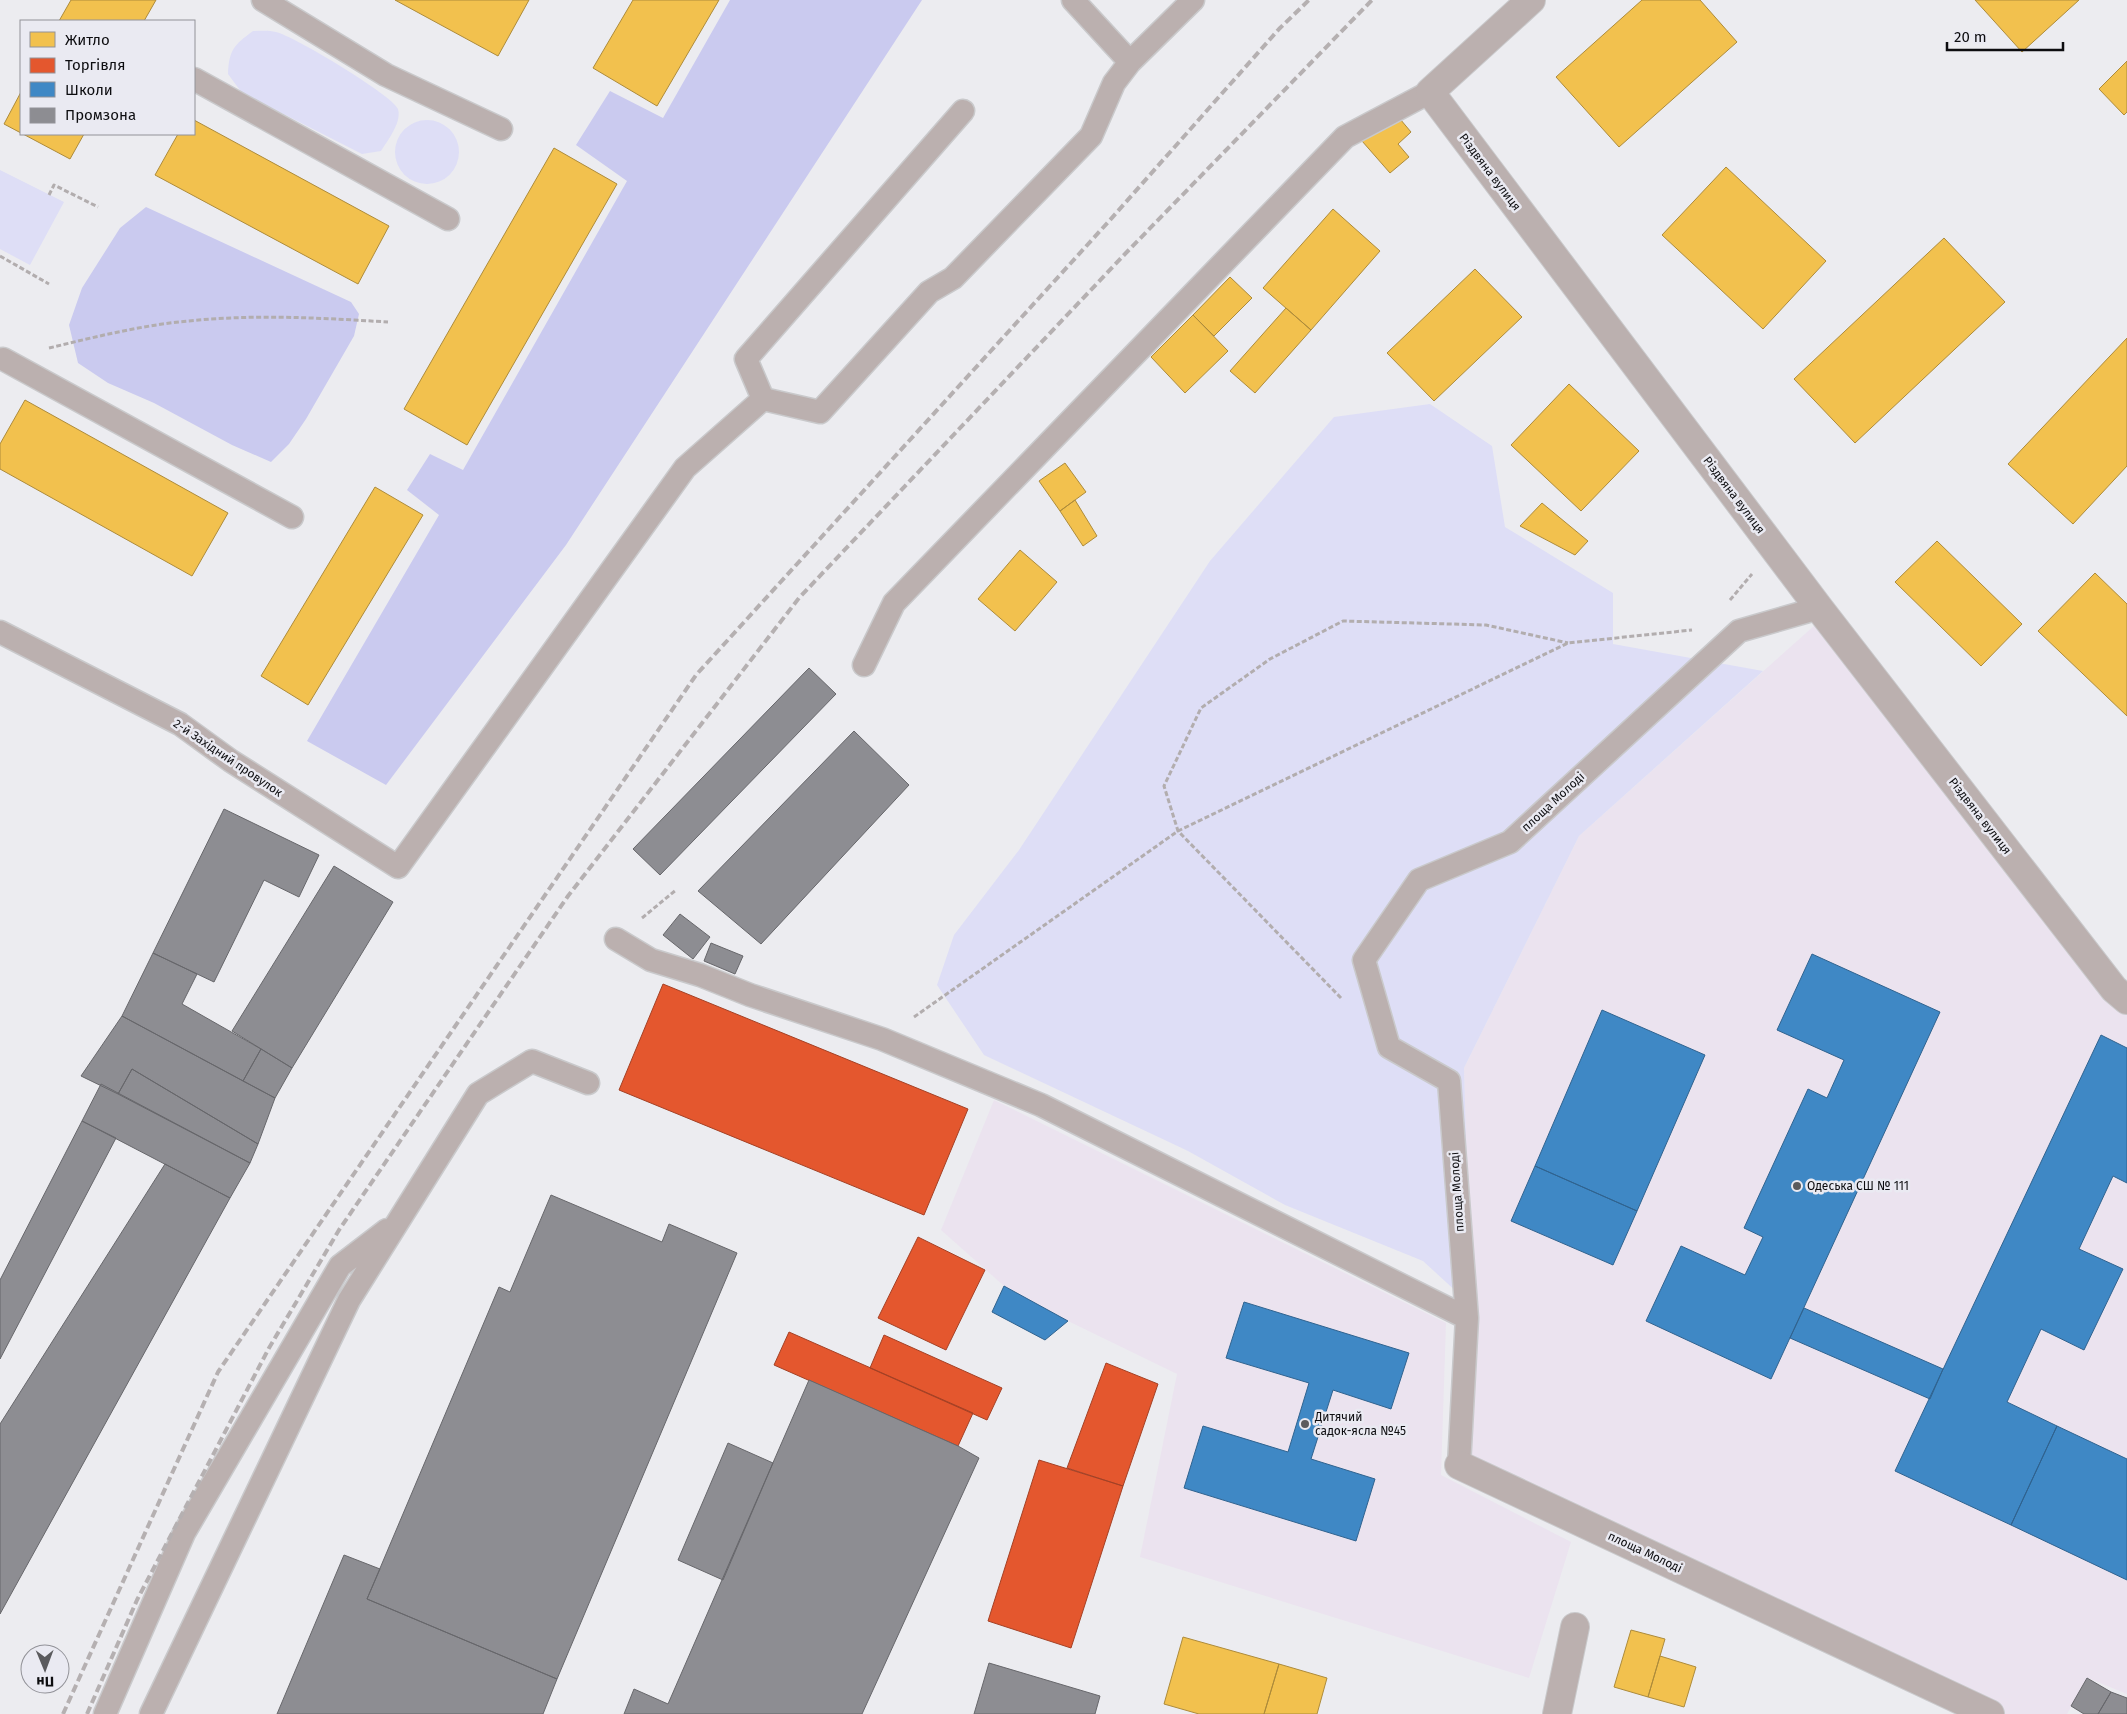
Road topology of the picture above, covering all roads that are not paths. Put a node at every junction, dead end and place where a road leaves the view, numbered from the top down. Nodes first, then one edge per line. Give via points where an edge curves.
1 (263, 0) edge
2 (1073, 0) edge
3 (1193, 0) edge
4 (1531, 0) edge
5 (1130, 62) junction
6 (195, 80) edge
7 (1430, 92) junction
8 (963, 111) dead end
9 (500, 129) dead end
10 (448, 219) dead end
11 (3, 359) road end
12 (762, 399) junction
13 (292, 517) dead end
14 (1819, 608) junction
15 (0, 632) edge
16 (864, 665) dead end
17 (616, 939) road end
18 (2127, 1000) edge
19 (588, 1083) dead end
20 (399, 1221) junction
21 (1467, 1318) junction
22 (1459, 1465) joint
23 (1575, 1627) dead end
24 (105, 1714) edge
25 (151, 1714) edge
26 (1557, 1714) edge
27 (1990, 1714) edge

1 - 9 lane via 386,74
2 - 5 lane
3 - 5 lane
4 - 7 street
5 - 12 lane via 1114,83 1091,136 952,278 929,292 820,412
6 - 10 lane
7 - 14 street, Різдвяна вулиця
7 - 16 lane via 1345,137 894,603
8 - 12 lane via 746,359
11 - 13 lane
12 - 15 lane, 2-й Західний провулок via 685,468 398,867 231,761 180,724
14 - 18 street, Різдвяна вулиця via 2114,989
14 - 21 lane, площа Молоді via 1739,631 1510,842 1419,880 1364,960 1388,1047 1449,1081
17 - 21 lane via 651,960 882,1038 1041,1106
19 - 20 lane via 532,1061 478,1094
20 - 24 lane via 340,1266 184,1534
20 - 25 lane via 349,1300
21 - 22 lane, площа Молоді
22 - 27 street, площа Молоді
23 - 26 street

